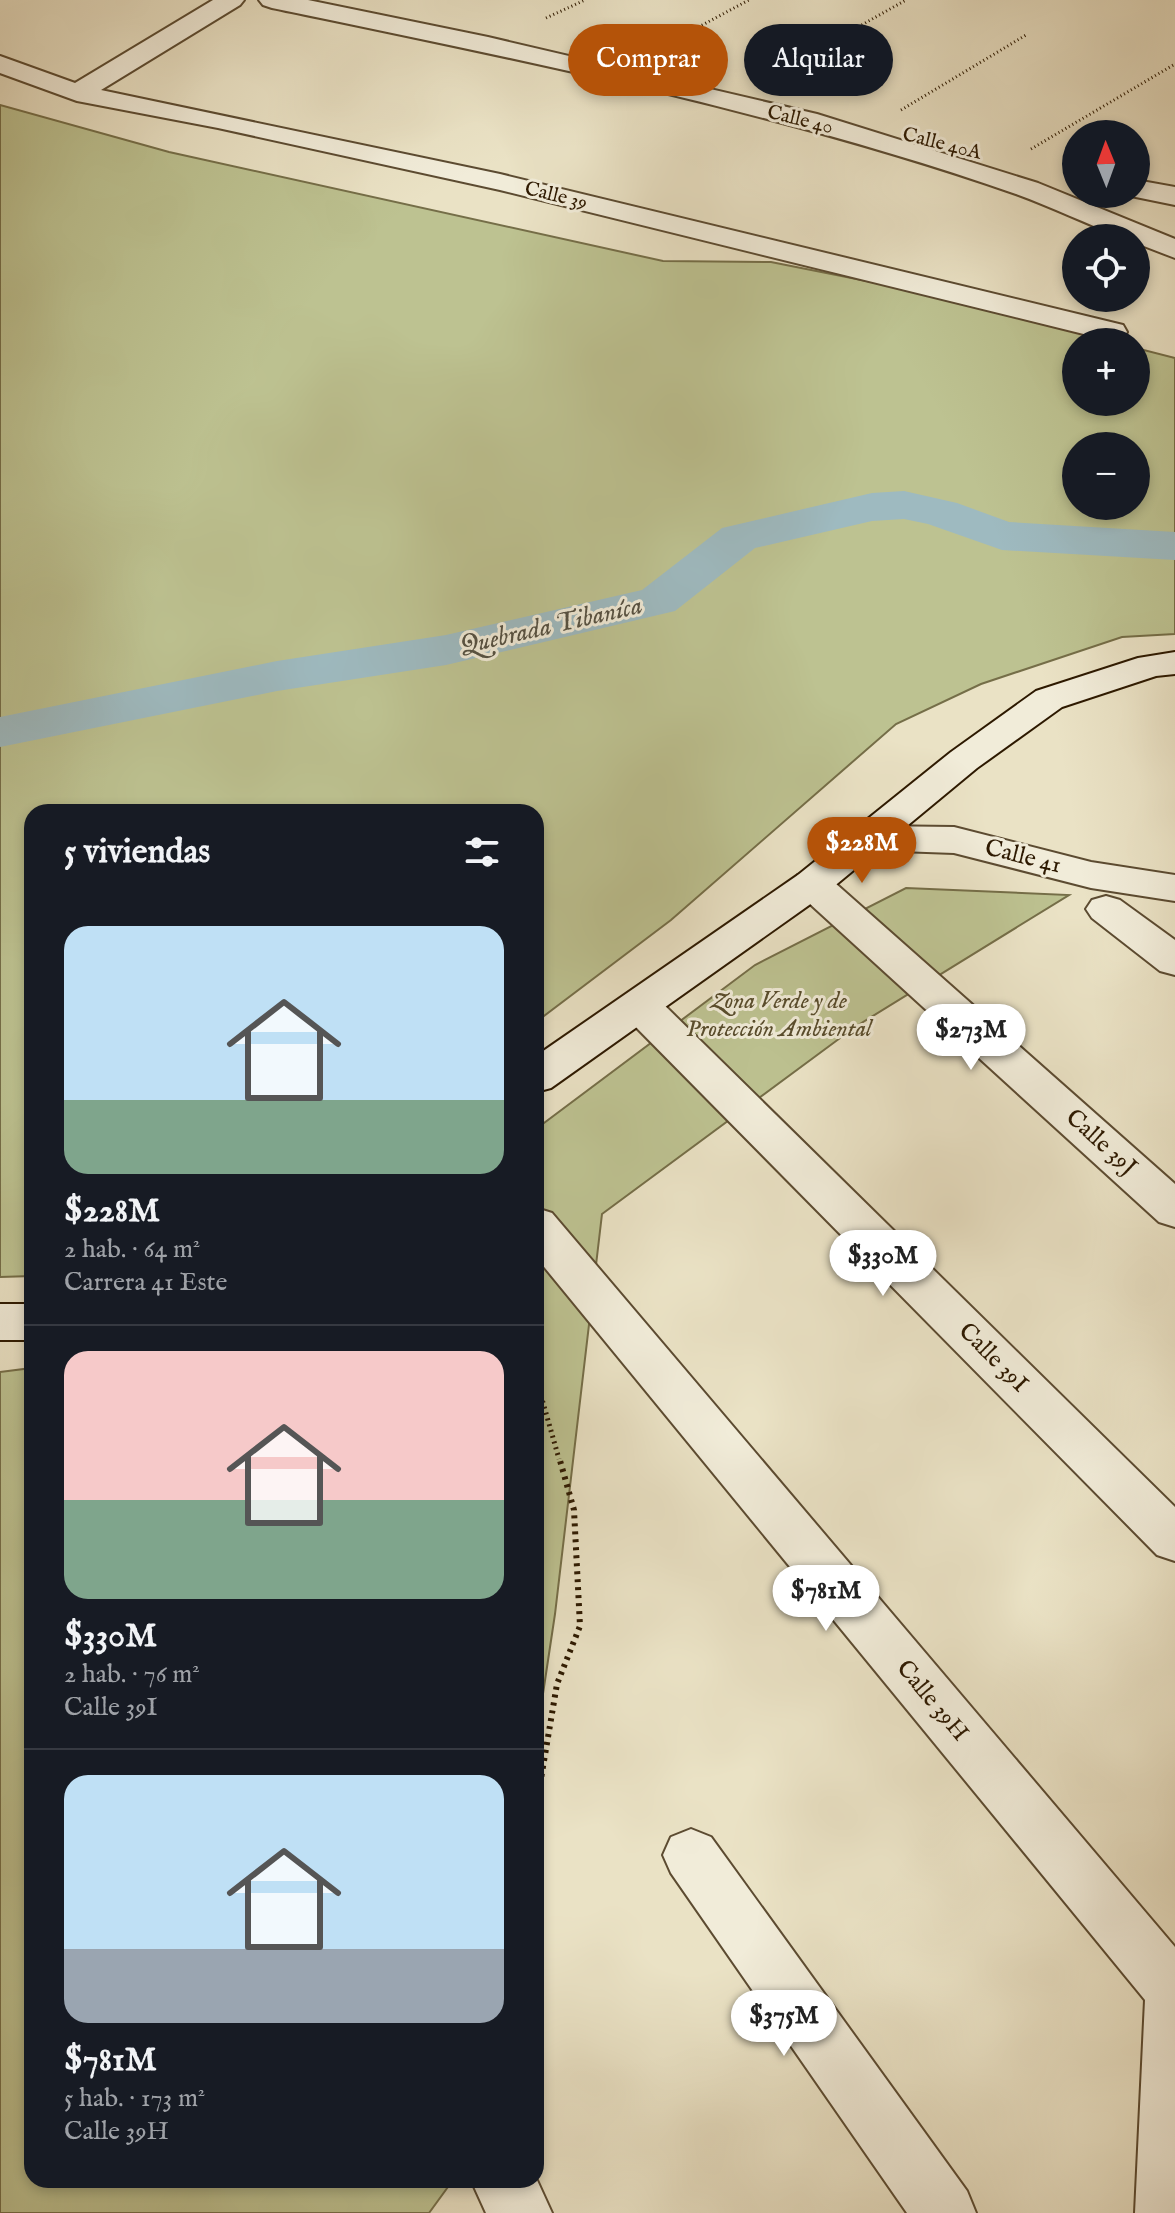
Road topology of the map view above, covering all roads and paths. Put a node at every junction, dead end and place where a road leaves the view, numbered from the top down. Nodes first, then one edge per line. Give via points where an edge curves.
1 (231, 0) edge
2 (272, 0) edge
3 (749, 0) edge
4 (906, 0) edge
5 (704, 24) edge
6 (1026, 35) dead end
7 (0, 64) edge
8 (568, 64) edge
9 (1175, 64) edge
10 (77, 93) junction
11 (700, 96) edge
12 (725, 102) junction
13 (807, 120) junction
14 (872, 127) junction
15 (1012, 161) junction
16 (1057, 172) dead end
17 (1150, 192) edge
18 (1175, 196) edge
19 (1175, 249) edge
20 (1096, 328) edge
21 (1175, 663) edge
22 (871, 838) junction
23 (812, 884) junction
24 (1175, 888) edge
25 (1106, 909) dead end
26 (1175, 961) edge
27 (640, 1006) junction
28 (544, 1072) edge
29 (1175, 1210) edge
30 (544, 1235) edge
31 (0, 1322) edge
32 (24, 1322) edge
33 (544, 1406) edge
34 (1175, 1540) edge
35 (544, 1761) edge
36 (691, 1855) dead end
37 (1175, 1984) edge
38 (1175, 1992) edge
39 (507, 2188) edge
40 (521, 2213) edge
41 (945, 2213) edge
42 (1166, 2213) edge

1 - 10 street
2 - 8 street, Calle 40
3 - 5 path
4 - 12 path
6 - 14 path
7 - 10 street, Calle 39
9 - 15 path
10 - 20 street, Calle 39 via 500,182
11 - 12 street, Calle 40
12 - 13 street, Calle 40
13 - 14 street, Calle 40A
13 - 19 street, Calle 40 via 1028,189
14 - 15 street, Calle 40A
15 - 16 street, Calle 40A
17 - 18 street
21 - 22 street via 1049,699 964,760
22 - 23 street
22 - 24 street, Calle 41 via 954,840 1091,875
23 - 27 street
23 - 29 street, Calle 39J
25 - 26 street
27 - 28 street
27 - 34 street, Calle 39I
30 - 38 street, Calle 39H
31 - 32 street
33 - 35 path via 574,1510 580,1626 557,1684
36 - 41 street
37 - 38 street
38 - 42 street
39 - 40 street

